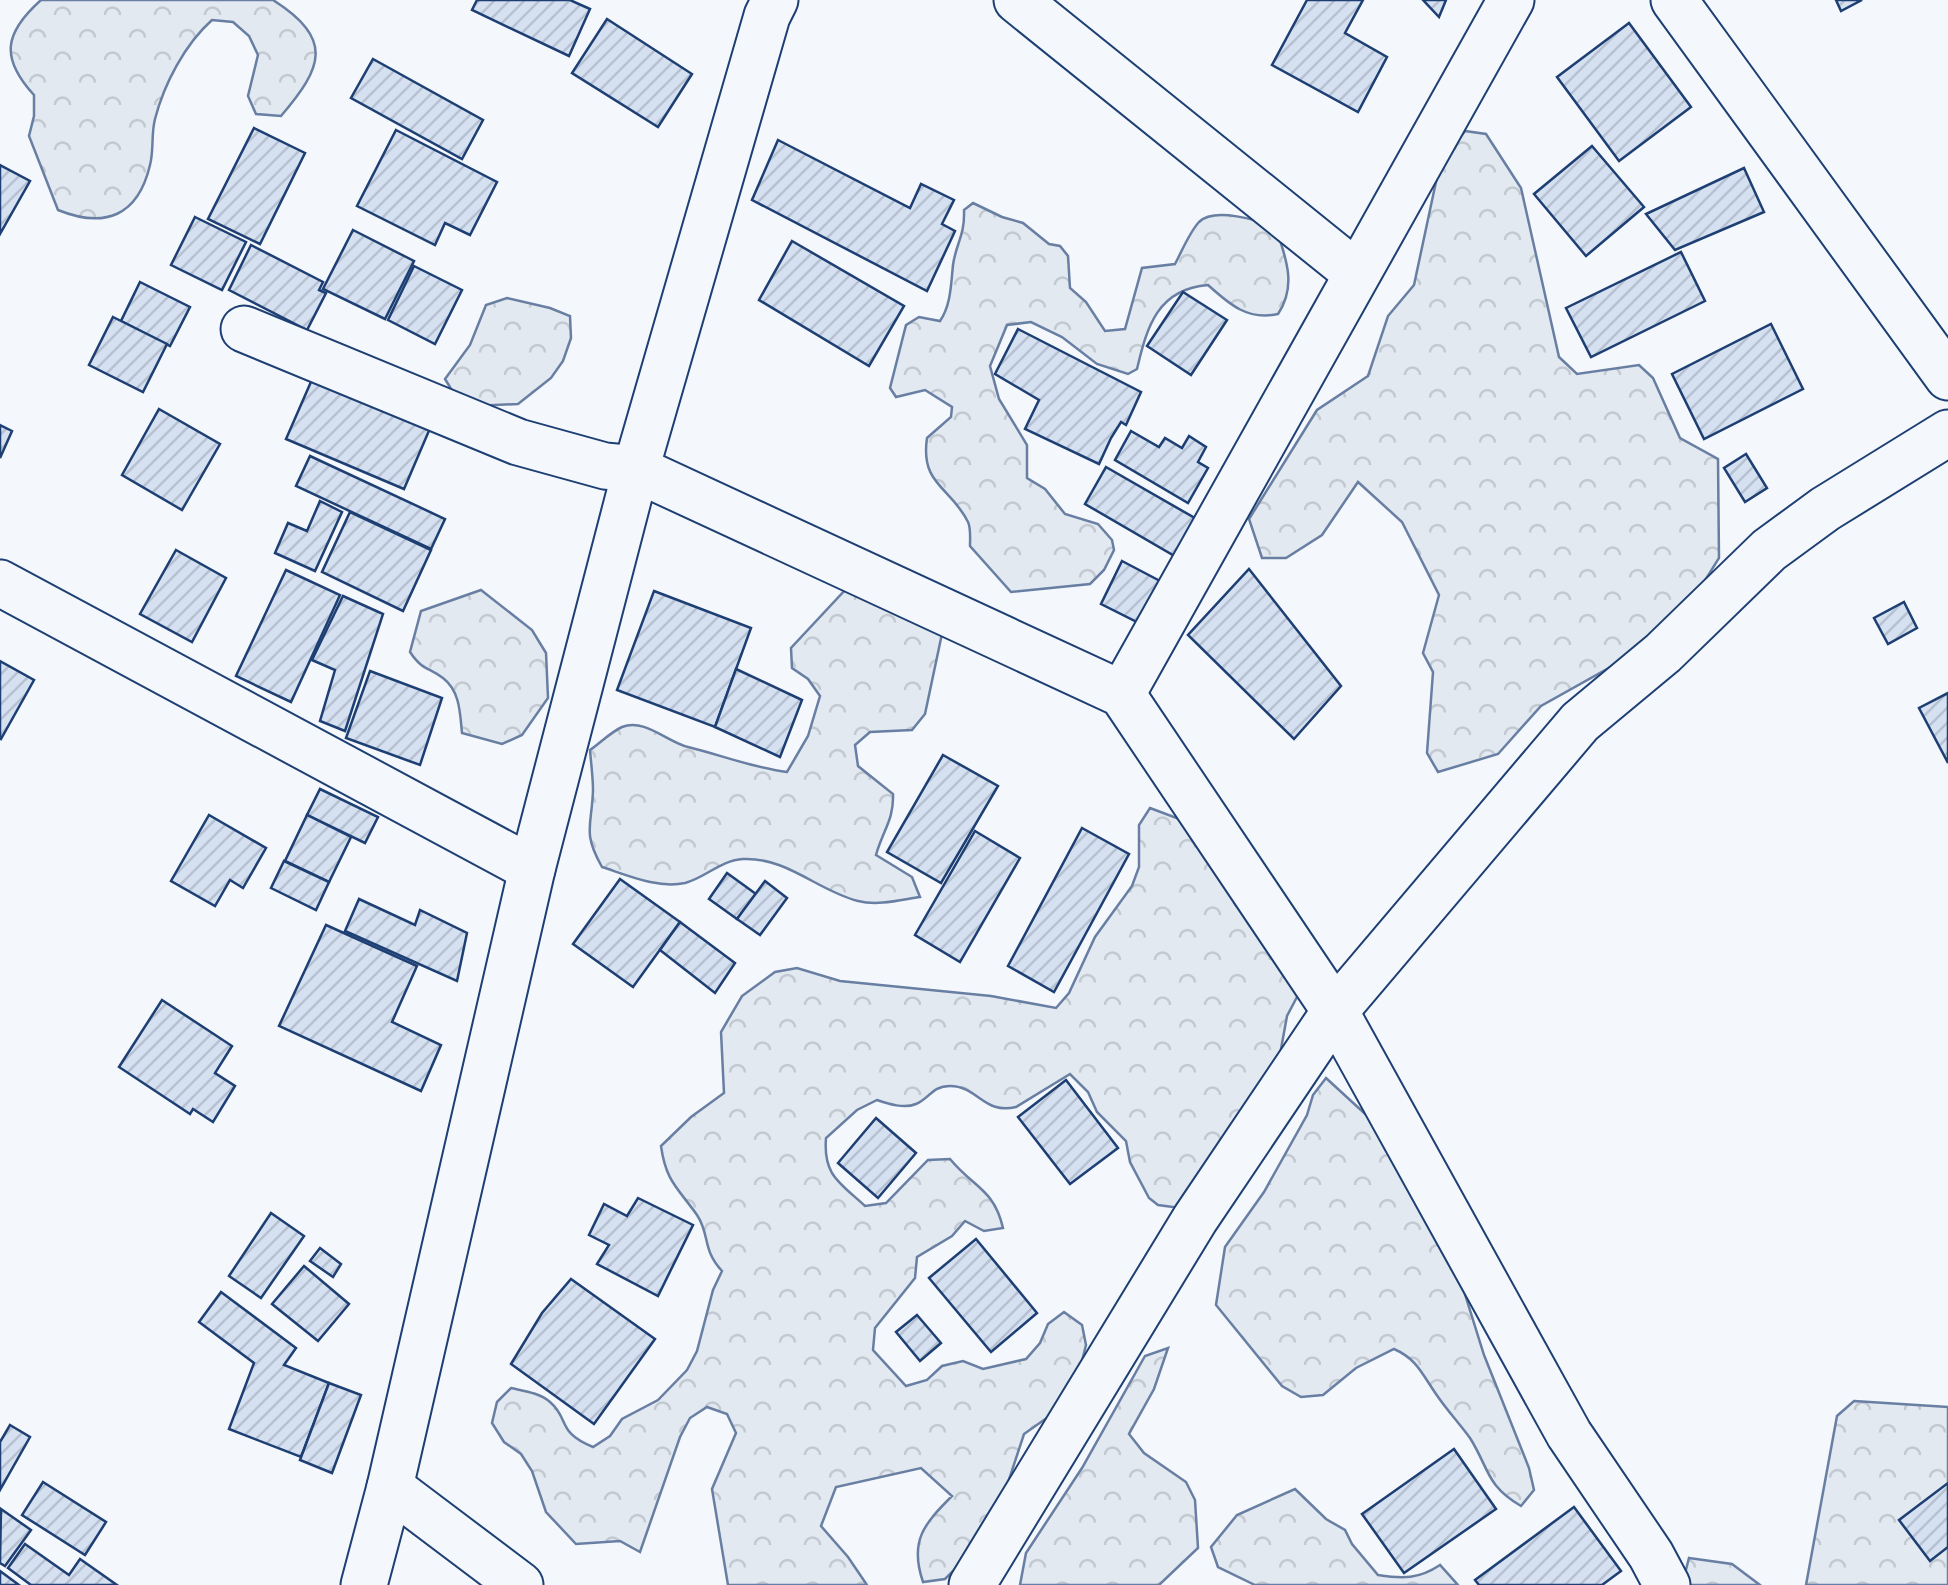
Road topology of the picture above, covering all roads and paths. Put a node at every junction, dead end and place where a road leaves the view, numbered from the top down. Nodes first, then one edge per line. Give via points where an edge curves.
1 (775, 0) edge
2 (1017, 0) edge
3 (1510, 0) edge
4 (1674, 0) edge
5 (1356, 273) junction
6 (244, 329) dead end
7 (1948, 377) edge
8 (1948, 432) edge
9 (636, 469) junction
10 (0, 582) edge
11 (1122, 694) junction
12 (532, 869) junction
13 (1335, 1012) junction
14 (390, 1487) junction
15 (976, 1582) edge
16 (364, 1585) edge
17 (520, 1585) edge
18 (1667, 1585) edge

1 - 9 street
2 - 5 street
3 - 5 street
4 - 7 street
5 - 11 street
6 - 9 street via 518,442
8 - 13 street via 1770,550 1580,722
9 - 11 street
9 - 12 street
10 - 12 street
11 - 13 street
12 - 14 street
13 - 15 street via 1195,1219
13 - 18 street via 1569,1434
14 - 16 street
14 - 17 street

